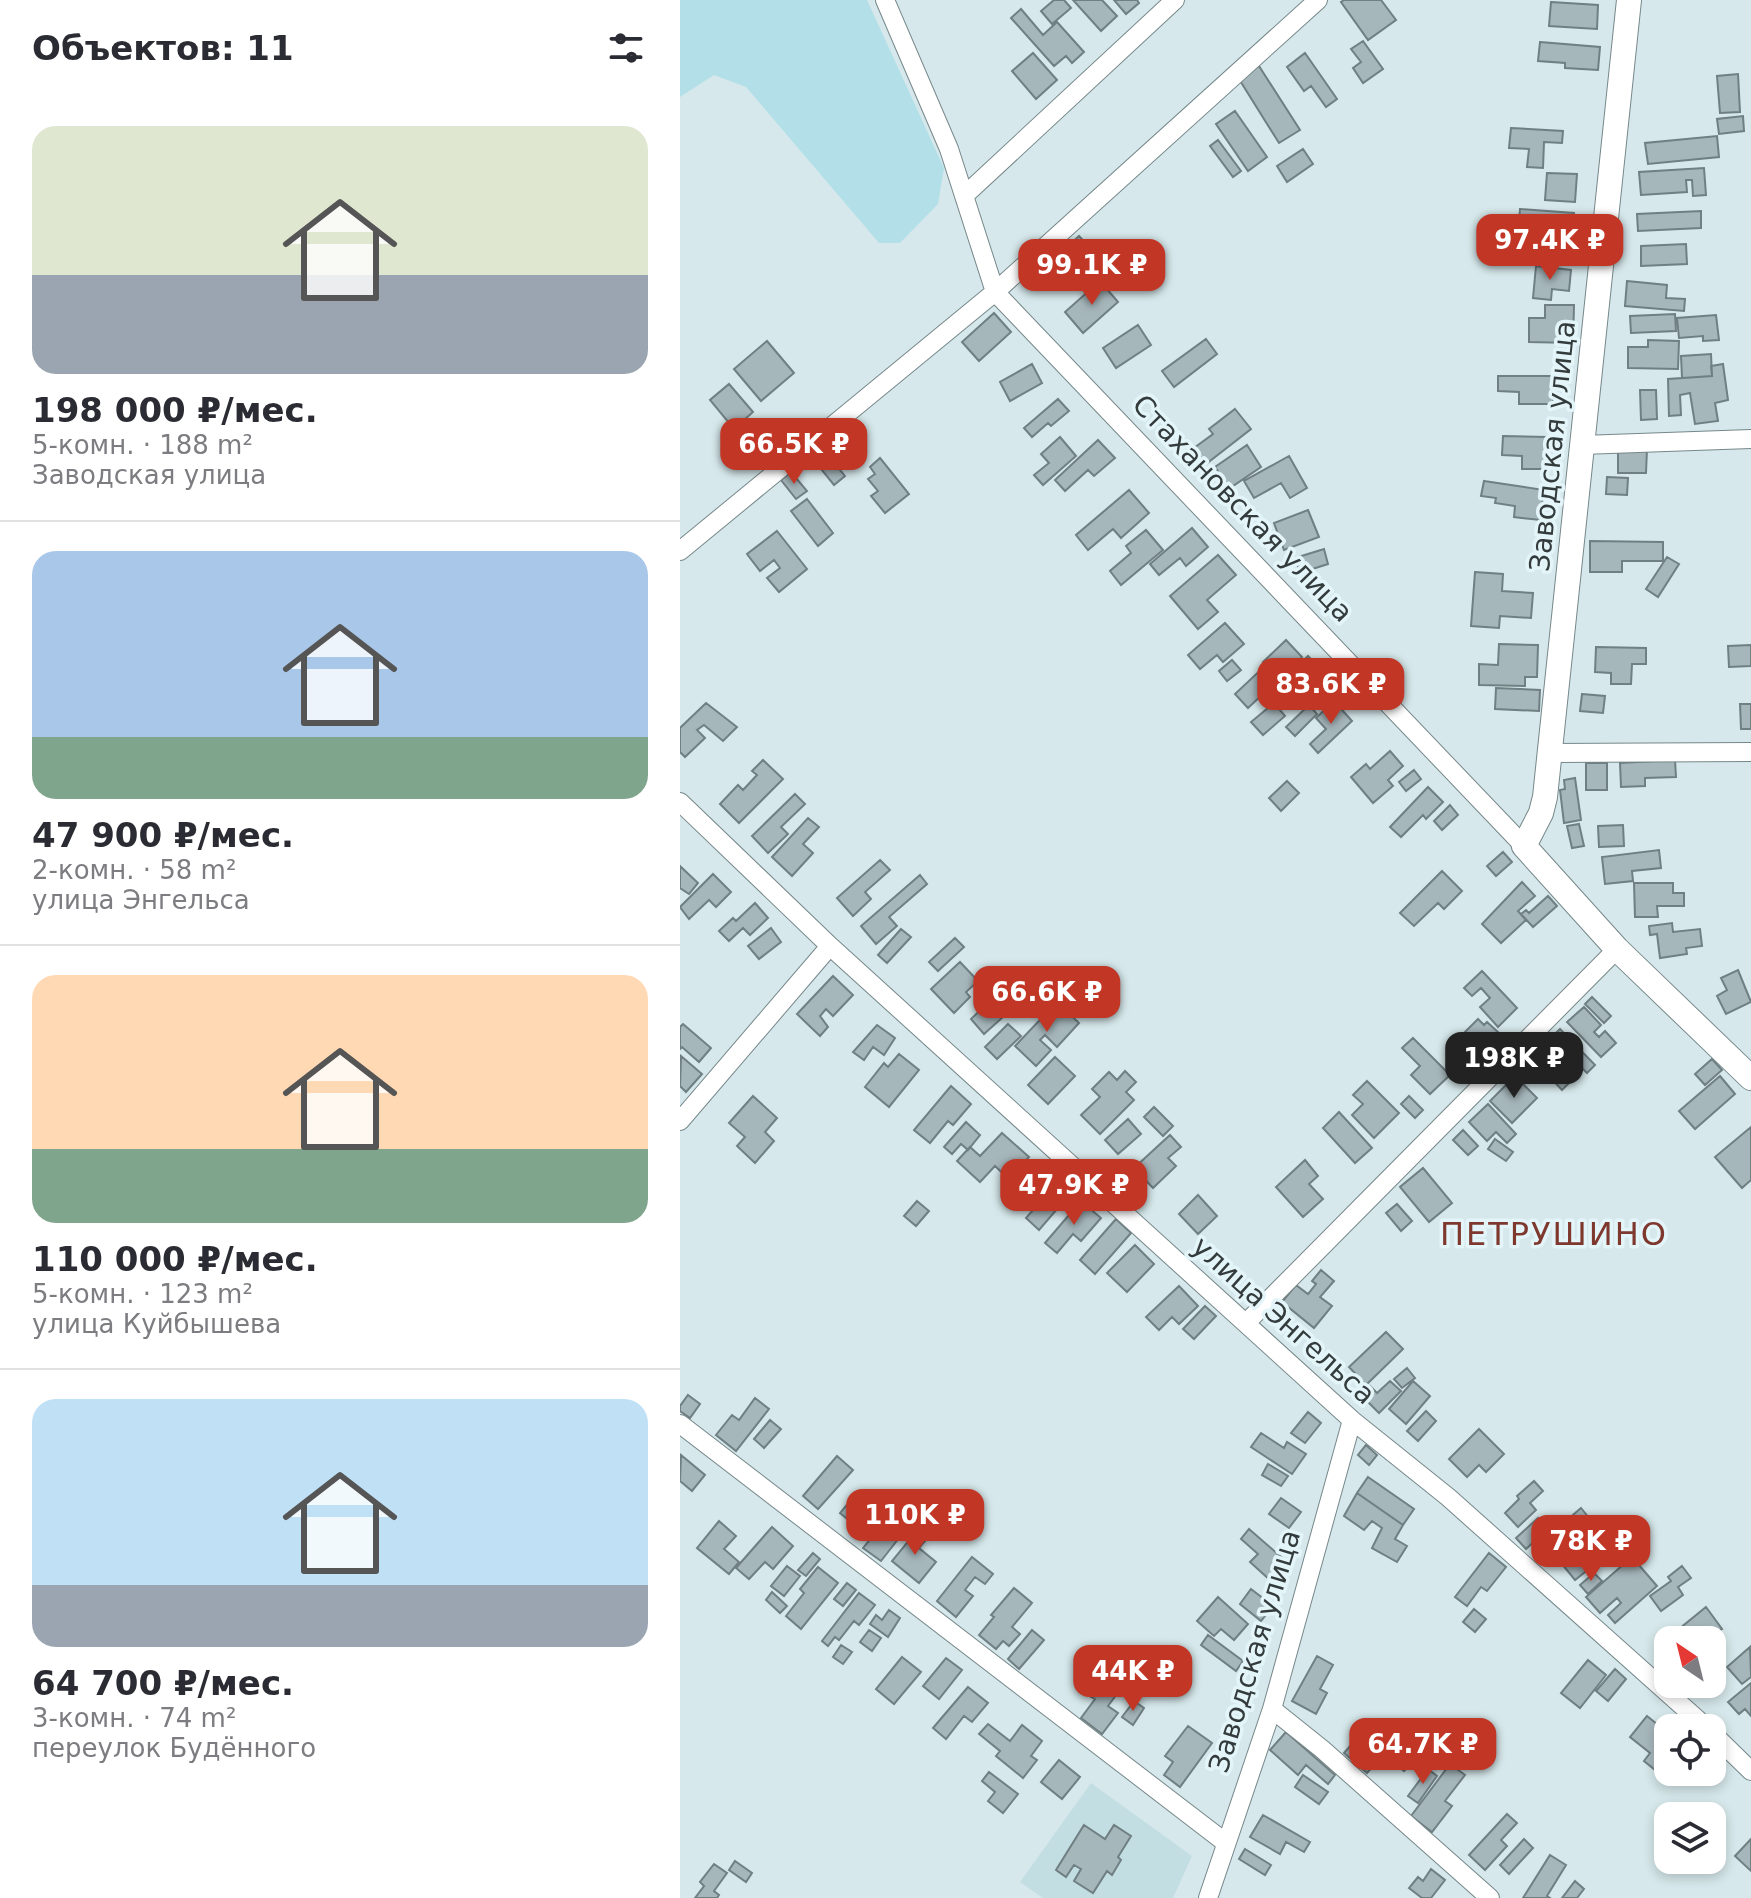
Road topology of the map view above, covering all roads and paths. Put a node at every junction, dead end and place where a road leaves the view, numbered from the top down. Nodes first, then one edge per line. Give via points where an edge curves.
1 (885, 0) edge
2 (1175, 0) edge
3 (1318, 0) edge
4 (1629, 0) edge
5 (965, 195) junction
6 (995, 292) junction
7 (1751, 439) edge
8 (1582, 445) junction
9 (680, 551) edge
10 (1751, 752) edge
11 (1550, 753) junction
12 (680, 802) edge
13 (1524, 846) junction
14 (830, 946) junction
15 (1617, 949) junction
16 (1751, 1078) edge
17 (680, 1121) edge
18 (1246, 1323) junction
19 (1352, 1420) junction
20 (680, 1424) edge
21 (1272, 1709) junction
22 (1691, 1714) edge
23 (1726, 1747) edge
24 (1751, 1771) edge
25 (1226, 1843) junction
26 (1208, 1898) edge
27 (1490, 1898) edge

1 - 5 street
2 - 5 street
3 - 6 street
4 - 8 street, Заводская улица
5 - 6 street
6 - 9 street
6 - 13 street, Стахановская улица
7 - 8 street
8 - 11 street, Заводская улица
10 - 11 street
11 - 13 street, Заводская улица via 1541,813
12 - 14 street, улица Энгельса
13 - 15 street, Стахановская улица
14 - 17 street
14 - 18 street, улица Энгельса
15 - 16 street, Стахановская улица
15 - 18 street
18 - 19 street, улица Энгельса
19 - 21 street, Заводская улица
19 - 22 street, улица Энгельса via 1448,1497
20 - 25 street
21 - 25 street, Заводская улица
21 - 27 street
23 - 24 street
25 - 26 street, Заводская улица

